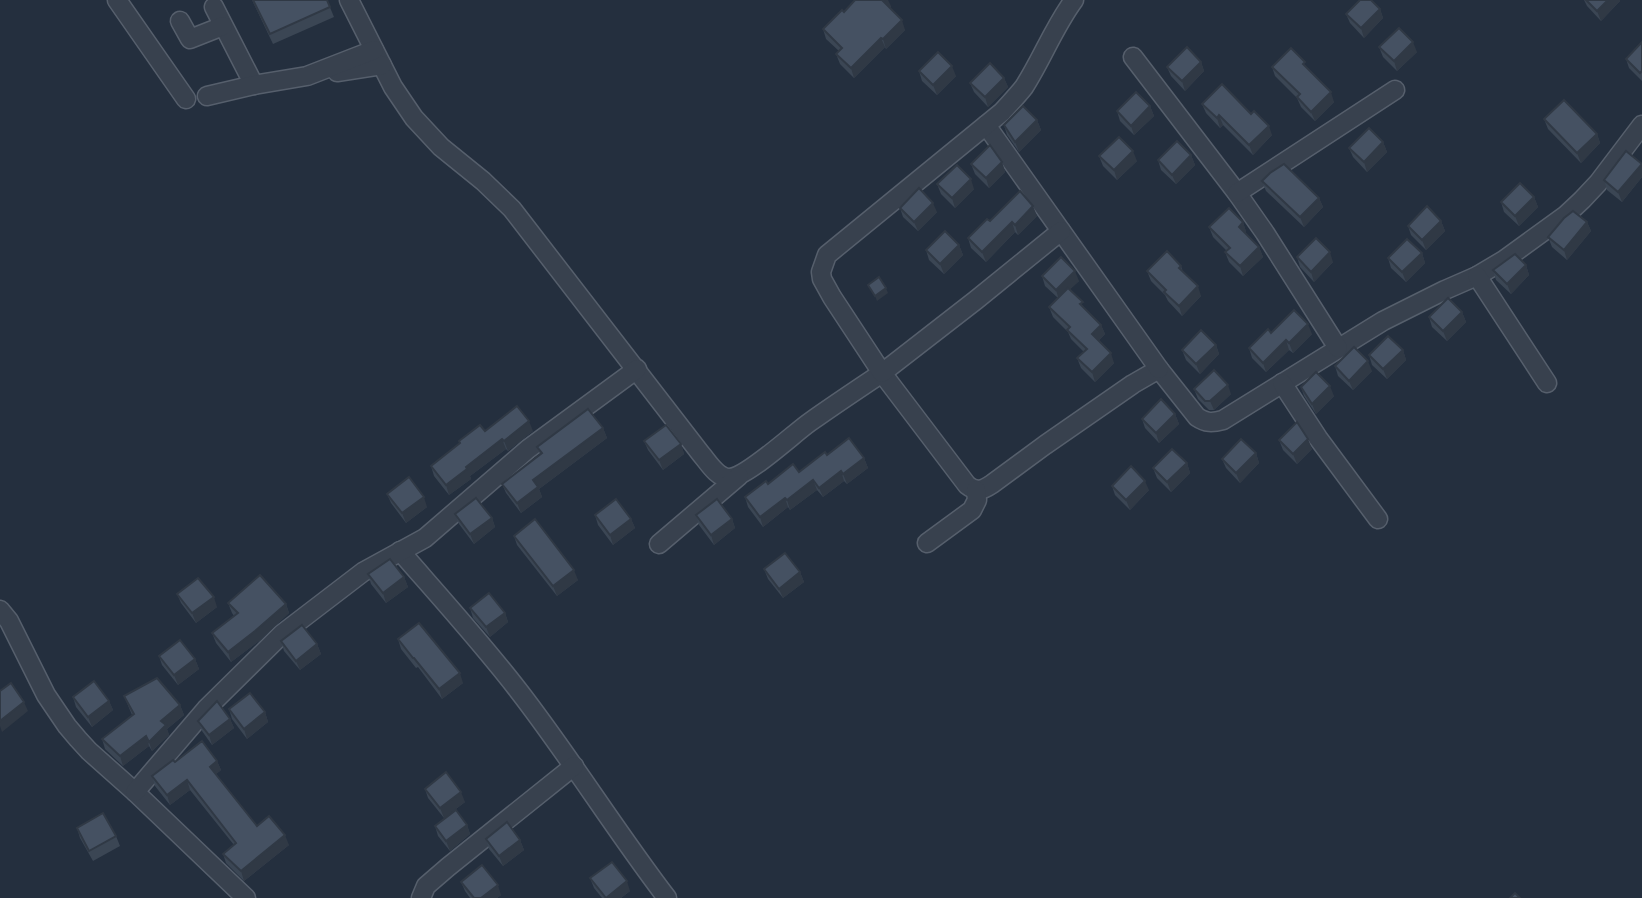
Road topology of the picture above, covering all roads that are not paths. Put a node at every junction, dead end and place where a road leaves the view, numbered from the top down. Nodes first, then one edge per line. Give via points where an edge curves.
1 (117, 0) edge
2 (349, 0) edge
3 (1074, 0) edge
4 (214, 7) dead end
5 (180, 21) dead end
6 (223, 26) junction
7 (378, 57) junction
8 (1133, 57) dead end
9 (254, 85) junction
10 (1395, 90) dead end
11 (207, 96) dead end
12 (186, 99) dead end
13 (986, 125) junction
14 (1642, 125) edge
15 (1237, 193) junction
16 (1061, 231) junction
17 (1476, 276) junction
18 (1338, 348) junction
19 (637, 369) junction
20 (1159, 369) junction
21 (883, 373) junction
22 (1282, 383) junction
23 (1547, 383) dead end
24 (739, 475) junction
25 (976, 490) junction
26 (1378, 519) dead end
27 (927, 543) dead end
28 (659, 544) dead end
29 (400, 551) junction
30 (0, 610) edge
31 (574, 765) junction
32 (135, 792) junction
33 (246, 898) edge
34 (421, 898) edge
35 (667, 898) edge

1 - 12 street
2 - 7 street
3 - 13 street via 1025,85
4 - 6 street
5 - 6 street via 190,39
6 - 9 street
7 - 9 street
7 - 19 street via 414,118 512,209
8 - 15 street
9 - 11 street
10 - 15 street
13 - 16 street
13 - 21 street via 827,255 823,264 822,278 832,297
14 - 17 street via 1574,208
15 - 18 street
16 - 20 street
16 - 21 street
17 - 18 street
17 - 23 street
18 - 22 street
19 - 24 street via 713,468 721,476
19 - 29 street via 528,449 438,529
20 - 22 street via 1197,417 1212,423
20 - 25 street via 992,484
21 - 24 street
21 - 25 street via 967,485
22 - 26 street
24 - 28 street
25 - 27 street via 972,510
29 - 31 street via 517,688
29 - 32 street via 363,572 282,634 206,709
30 - 32 street via 67,726
31 - 34 street via 426,886
31 - 35 street
32 - 33 street

